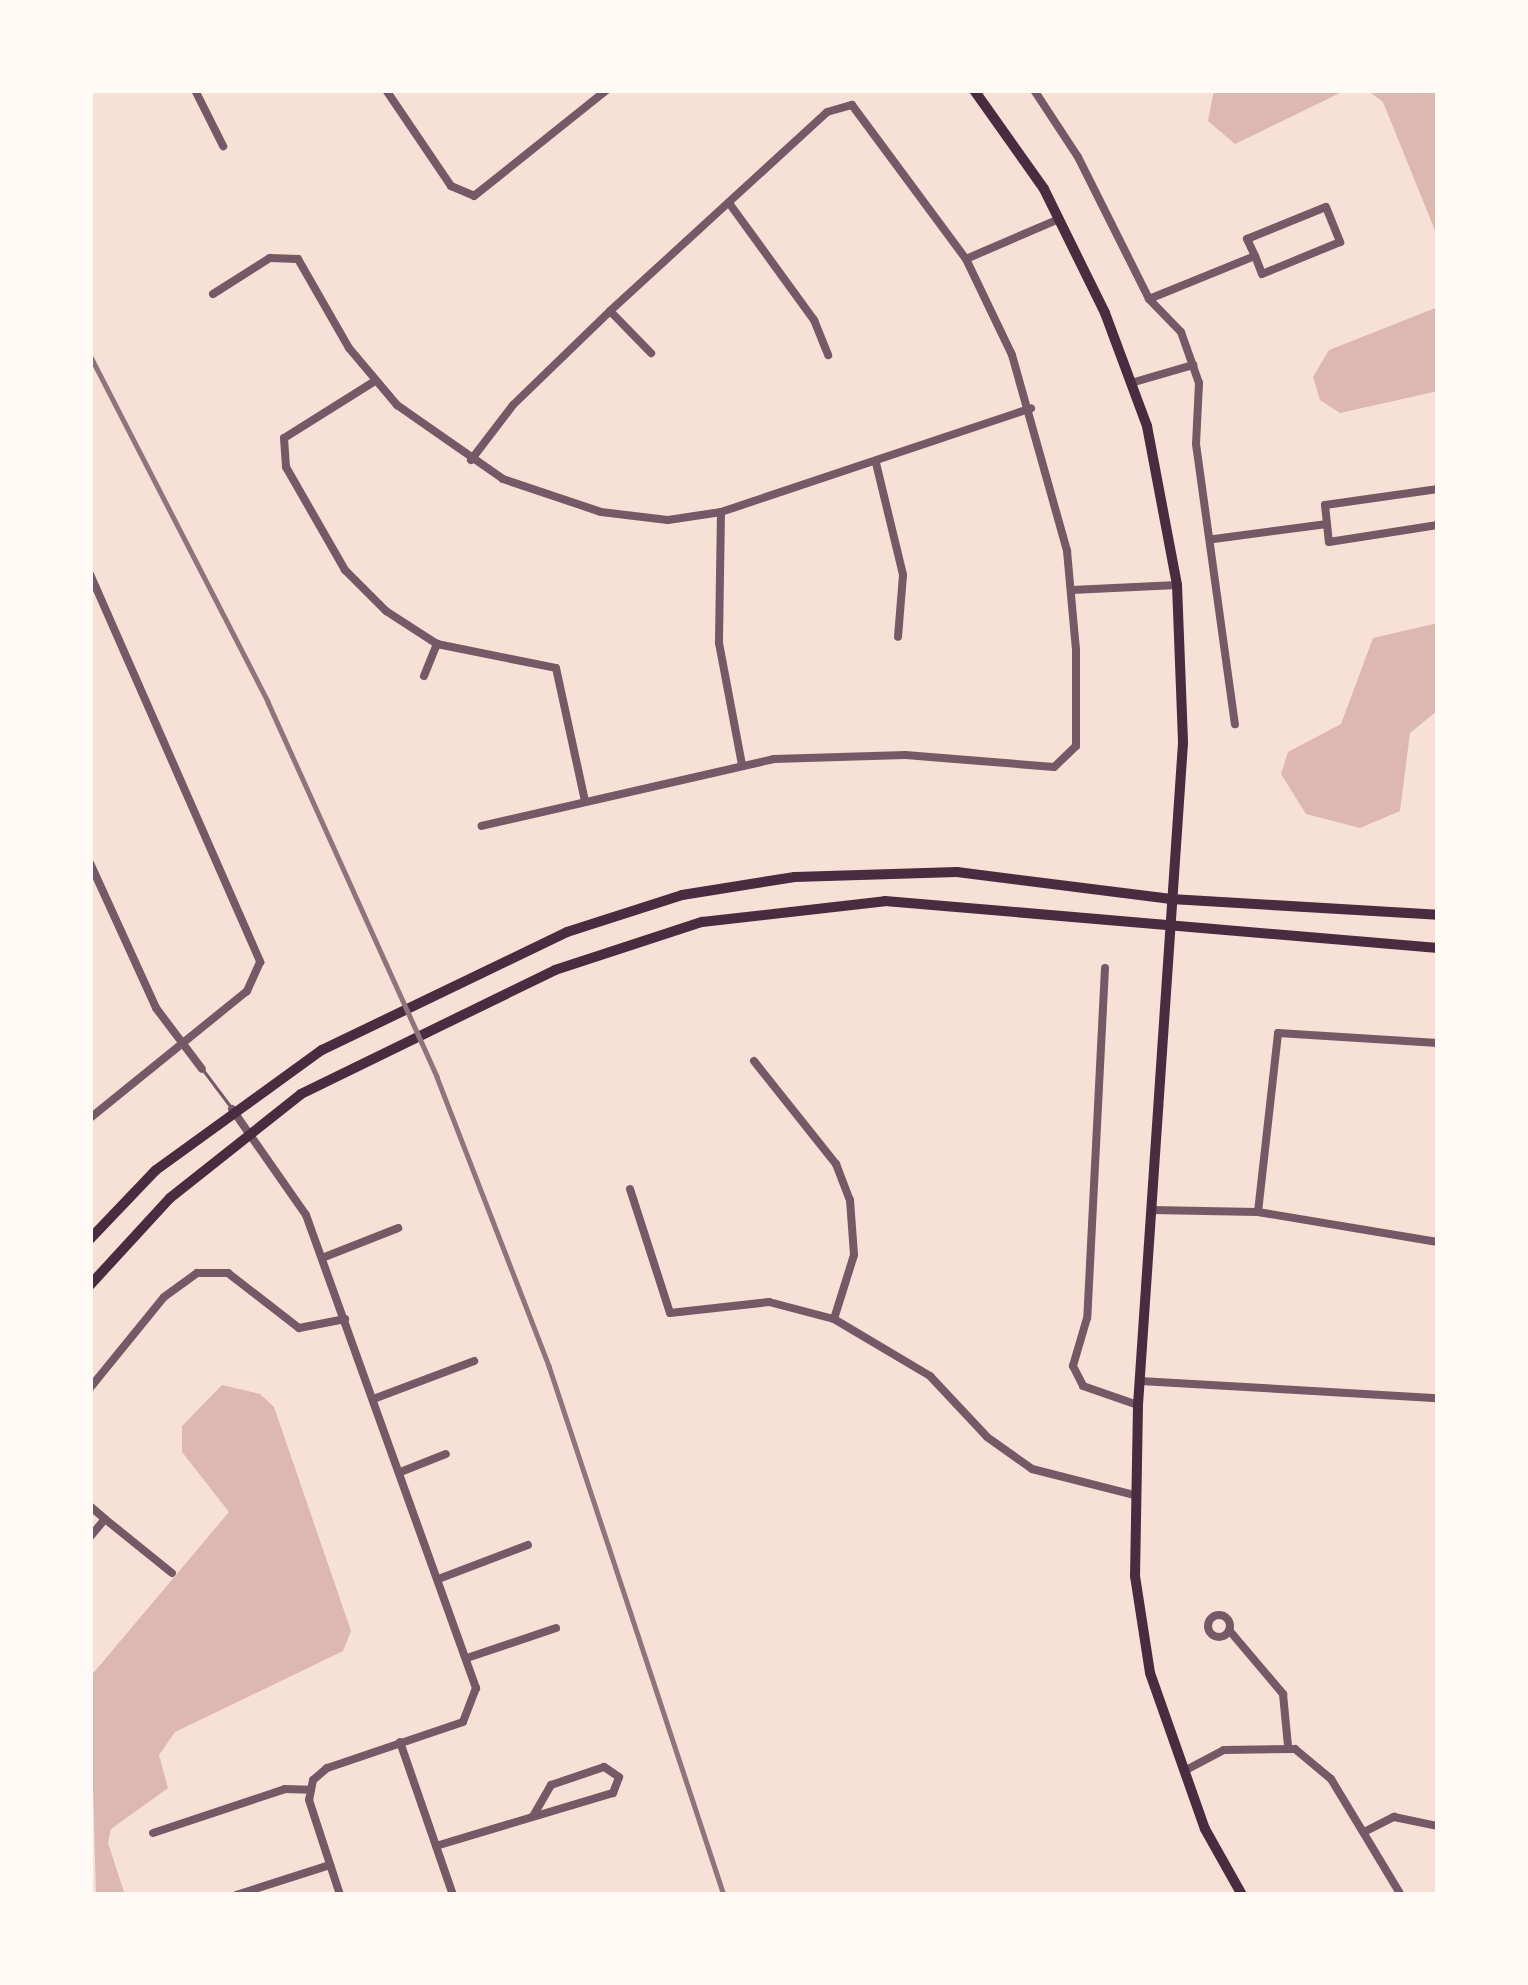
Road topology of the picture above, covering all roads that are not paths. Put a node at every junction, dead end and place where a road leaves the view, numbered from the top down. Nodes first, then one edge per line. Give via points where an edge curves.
1 (195, 90) edge
2 (386, 90) edge
3 (607, 90) edge
4 (974, 90) edge
5 (1034, 90) edge
6 (223, 146) dead end
7 (729, 203) junction
8 (1059, 219) junction
9 (1255, 256) junction
10 (966, 259) junction
11 (214, 294) dead end
12 (1149, 299) junction
13 (610, 311) junction
14 (651, 353) dead end
15 (828, 355) dead end
16 (1193, 365) junction
17 (376, 381) junction
18 (1132, 383) junction
19 (1031, 407) junction
20 (471, 460) junction
21 (876, 463) junction
22 (1438, 489) edge
23 (721, 512) junction
24 (1327, 524) junction
25 (1438, 525) edge
26 (1214, 539) junction
27 (90, 574) edge
28 (1177, 584) junction
29 (1072, 590) junction
30 (898, 637) dead end
31 (437, 644) junction
32 (424, 676) dead end
33 (1235, 724) dead end
34 (742, 765) junction
35 (585, 801) junction
36 (482, 826) dead end
37 (90, 863) edge
38 (1172, 899) junction
39 (1438, 915) edge
40 (1169, 931) junction
41 (1438, 948) edge
42 (1106, 968) dead end
43 (179, 1040) junction
44 (1438, 1043) edge
45 (754, 1061) dead end
46 (202, 1069) joint
47 (232, 1108) junction
48 (90, 1118) edge
49 (250, 1132) junction
50 (631, 1189) dead end
51 (1150, 1210) junction
52 (1258, 1212) junction
53 (398, 1228) dead end
54 (90, 1239) edge
55 (1438, 1242) edge
56 (322, 1258) junction
57 (90, 1285) edge
58 (344, 1318) junction
59 (834, 1319) junction
60 (474, 1360) dead end
61 (1140, 1381) junction
62 (90, 1388) edge
63 (376, 1398) junction
64 (1438, 1398) edge
65 (1138, 1405) junction
66 (446, 1454) dead end
67 (403, 1471) junction
68 (1134, 1495) junction
69 (90, 1506) edge
70 (105, 1519) junction
71 (90, 1537) edge
72 (528, 1546) dead end
73 (172, 1573) dead end
74 (440, 1578) junction
75 (556, 1628) dead end
76 (1229, 1630) dead end
77 (467, 1658) junction
78 (400, 1742) junction
79 (1288, 1746) junction
80 (1184, 1771) junction
81 (310, 1790) junction
82 (533, 1816) junction
83 (1438, 1826) edge
84 (1364, 1832) junction
85 (153, 1833) dead end
86 (436, 1846) junction
87 (330, 1865) junction
88 (236, 1895) edge
89 (340, 1895) edge
90 (453, 1895) edge
91 (1242, 1895) edge
92 (1401, 1895) edge

1 - 6 street
2 - 3 street via 463,194 486,193
4 - 8 main road
5 - 12 street via 1078,157
7 - 10 street via 827,112 851,105
7 - 13 street
7 - 15 street via 781,269
8 - 10 street
8 - 18 main road
9 - 9 street via 1247,239 1326,207 1340,242 1262,274
9 - 12 street
10 - 19 street
11 - 17 street via 270,258 298,259
12 - 16 street via 1180,332
13 - 14 street
13 - 20 street via 513,405
16 - 18 street
16 - 26 street via 1202,400 1196,444
17 - 20 street
17 - 31 street via 280,448 345,570 386,611
18 - 28 main road via 1160,476
19 - 21 street
19 - 29 street
20 - 23 street via 538,494 601,512 668,520
21 - 23 street
21 - 30 street via 902,574
22 - 24 street via 1325,505
23 - 34 street via 719,643
24 - 25 street via 1329,542
24 - 26 street
26 - 33 street
27 - 43 street via 260,962 247,991
28 - 29 street
28 - 38 main road via 1184,743
29 - 34 street via 1072,754 1054,767 904,755
31 - 32 street
31 - 35 street via 556,668
34 - 35 street
35 - 36 street
37 - 43 street via 156,1008
38 - 39 main road
38 - 40 main road
38 - 47 main road via 957,872 795,877 682,895 567,932 380,1017
40 - 41 main road
40 - 49 main road via 885,901 702,922 556,970 301,1094
40 - 51 main road
42 - 65 street via 1087,1318 1073,1366 1083,1386
43 - 46 street
43 - 48 street
44 - 52 street via 1278,1033
45 - 59 street via 825,1148 850,1200 854,1255
46 - 47 lane
47 - 49 street
47 - 54 main road
49 - 56 street via 298,1198
49 - 57 main road via 170,1198
50 - 59 street via 670,1313 769,1302
51 - 52 street
51 - 61 main road
52 - 55 street
53 - 56 street
56 - 58 street
58 - 62 street via 299,1328 227,1273 197,1273 164,1297
58 - 63 street
59 - 68 street via 930,1376 987,1437 1032,1469
60 - 63 street
61 - 64 street
61 - 65 main road
63 - 67 street
65 - 68 main road
66 - 67 street
67 - 74 street
68 - 80 main road via 1135,1576 1150,1673
69 - 70 street
70 - 71 street
70 - 73 street
72 - 74 street
74 - 77 street
75 - 77 street
76 - 79 street via 1283,1694
77 - 78 street via 477,1698 470,1716
78 - 81 street via 327,1768
78 - 86 street
79 - 80 street via 1224,1750
79 - 84 street via 1331,1779
80 - 91 main road
81 - 85 street via 285,1789
81 - 87 street
82 - 82 street via 613,1793 619,1777 604,1768 548,1787
82 - 86 street
83 - 84 street via 1394,1817
84 - 92 street
86 - 90 street
87 - 88 street
87 - 89 street

